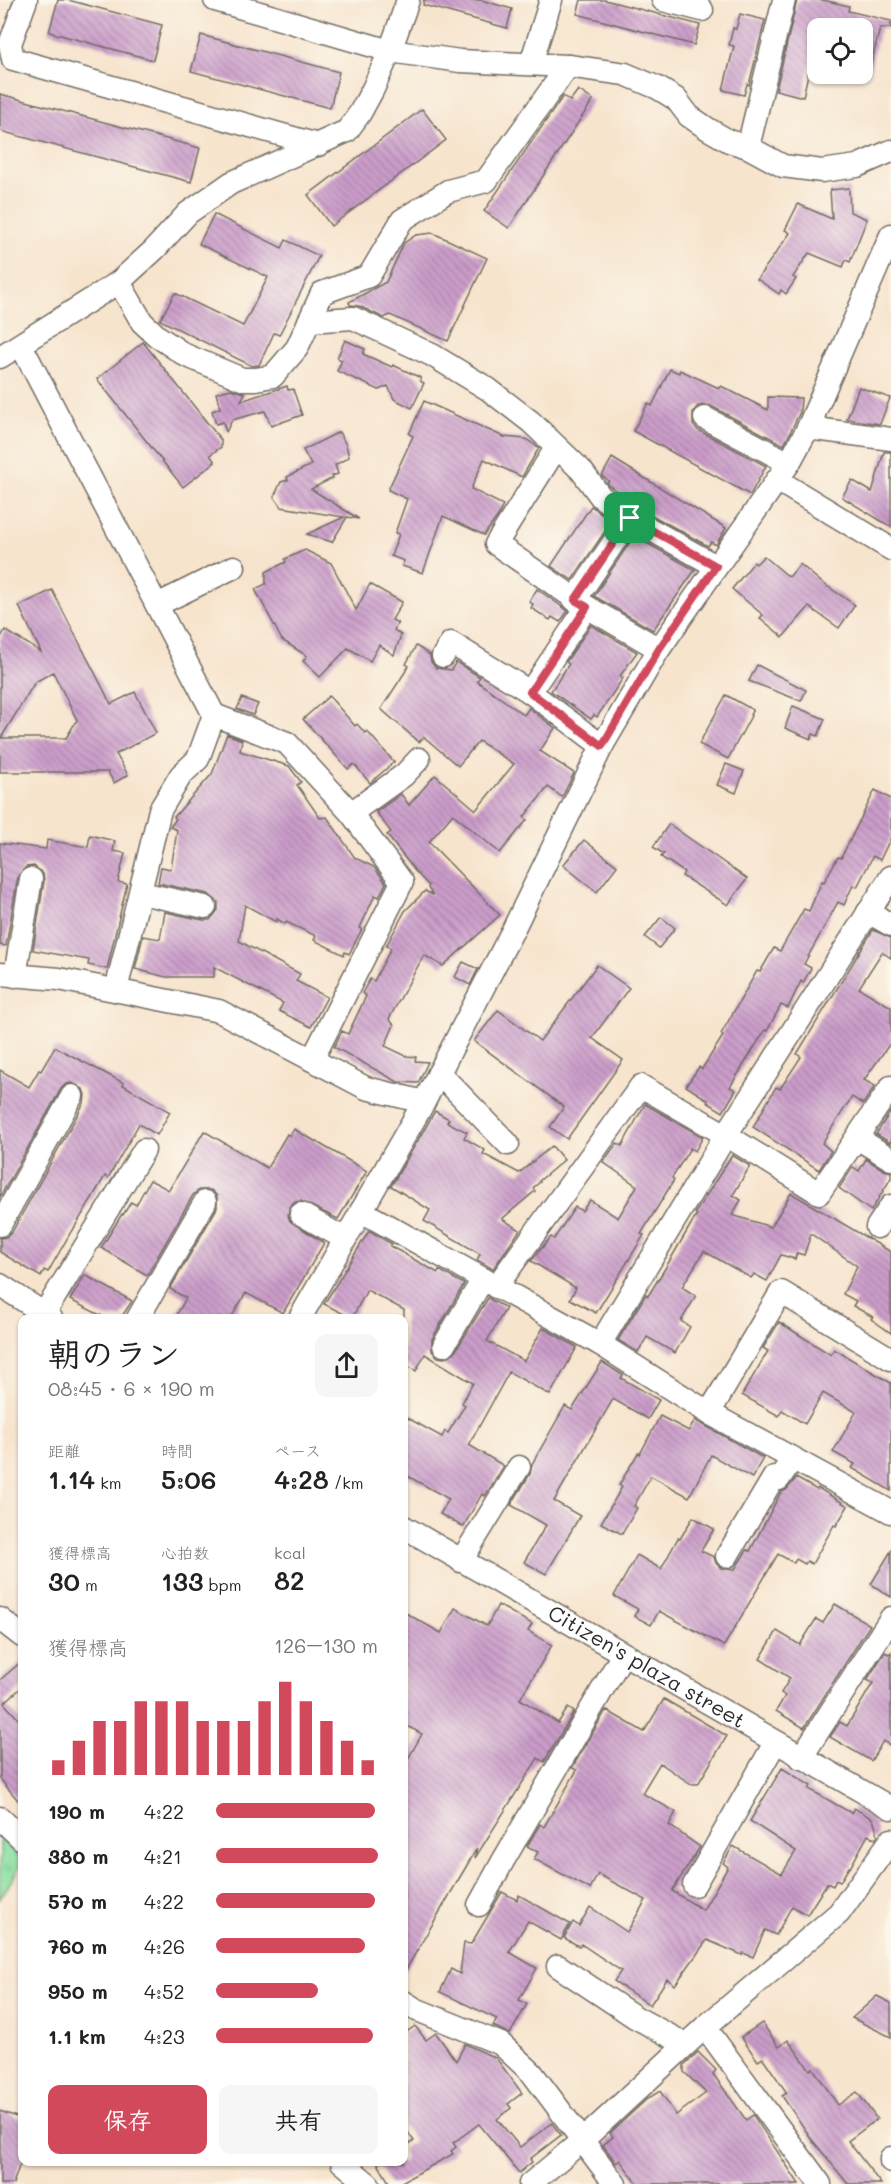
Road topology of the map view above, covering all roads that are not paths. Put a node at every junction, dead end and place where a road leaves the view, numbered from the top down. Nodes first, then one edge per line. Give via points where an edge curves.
1 (26, 0) edge
2 (215, 0) edge
3 (408, 0) edge
4 (663, 0) edge
5 (784, 0) edge
6 (547, 1) edge
7 (702, 10) dead end
8 (5, 45) edge
9 (390, 51) junction
10 (531, 63) junction
11 (567, 66) junction
12 (318, 145) junction
13 (748, 147) junction
14 (891, 151) edge
15 (891, 235) edge
16 (119, 282) junction
17 (309, 321) junction
18 (21, 345) junction
19 (0, 357) edge
20 (705, 418) dead end
21 (808, 428) junction
22 (891, 439) edge
23 (556, 448) junction
24 (783, 471) junction
25 (630, 518) junction
26 (891, 549) edge
27 (716, 566) junction
28 (234, 567) dead end
29 (581, 603) junction
30 (157, 605) junction
31 (659, 649) junction
32 (443, 656) dead end
33 (530, 692) junction
34 (214, 715) junction
35 (602, 746) junction
36 (419, 759) dead end
37 (351, 813) junction
38 (891, 877) edge
39 (31, 879) dead end
40 (141, 893) junction
41 (205, 907) dead end
42 (868, 912) junction
43 (891, 925) edge
44 (8, 975) edge
45 (116, 990) junction
46 (312, 1060) junction
47 (440, 1073) junction
48 (891, 1087) edge
49 (72, 1096) dead end
50 (424, 1102) junction
51 (726, 1135) junction
52 (857, 1138) junction
53 (508, 1143) dead end
54 (144, 1150) dead end
55 (891, 1159) edge
56 (205, 1202) dead end
57 (891, 1206) edge
58 (361, 1210) junction
59 (302, 1214) dead end
60 (0, 1225) edge
61 (877, 1227) dead end
62 (345, 1239) junction
63 (489, 1283) junction
64 (0, 1285) edge
65 (44, 1314) edge
66 (48, 1314) edge
67 (140, 1314) edge
68 (302, 1314) edge
69 (600, 1344) junction
70 (444, 1345) dead end
71 (891, 1359) edge
72 (709, 1413) junction
73 (792, 1458) junction
74 (519, 1467) dead end
75 (891, 1512) edge
76 (408, 1529) edge
77 (727, 1556) dead end
78 (461, 1561) junction
79 (891, 1618) edge
80 (0, 1619) edge
81 (18, 1630) edge
82 (623, 1654) junction
83 (775, 1743) junction
84 (801, 1758) junction
85 (891, 1808) edge
86 (0, 1818) edge
87 (18, 1835) edge
88 (891, 1840) edge
89 (694, 1885) dead end
90 (479, 1905) dead end
91 (558, 1966) dead end
92 (408, 2010) edge
93 (705, 2027) junction
94 (685, 2044) junction
95 (583, 2140) junction
96 (347, 2166) edge
97 (368, 2184) edge
98 (530, 2184) edge
99 (615, 2184) edge
100 (820, 2184) edge

1 - 8 street
2 - 9 street
3 - 9 street
4 - 7 street
5 - 13 street
6 - 10 street
8 - 12 street via 13,59
9 - 10 street via 460,61
9 - 12 street via 373,89 347,131
10 - 11 street
11 - 13 street via 625,74 658,88 676,99 689,117 729,141
11 - 17 street via 486,181 448,191 402,220 369,276 322,293
12 - 16 street via 231,183 188,213
13 - 14 street via 783,166 822,171 857,166
15 - 21 street
16 - 17 street via 142,322 157,336 185,355 242,379 273,376 297,348
16 - 18 street
17 - 23 street via 353,318 432,355 488,389 531,422
18 - 19 street
18 - 30 street
20 - 24 street
21 - 22 street
21 - 24 street
23 - 25 street via 581,470 601,497
23 - 29 street via 496,544
24 - 26 street
24 - 27 street
25 - 27 street
25 - 29 street
27 - 31 street
28 - 30 street
29 - 31 street
29 - 33 street
30 - 34 street
31 - 35 street
32 - 33 street via 451,643
33 - 35 street
34 - 37 street via 287,743
34 - 40 street via 198,759 181,775 160,810
35 - 47 street
36 - 37 street via 404,775
37 - 46 street via 402,882
38 - 42 street
39 - 44 street
40 - 41 street
40 - 45 street
42 - 43 street
42 - 51 street
44 - 45 street via 59,979
45 - 46 street via 219,1011
46 - 50 street via 366,1088
47 - 50 street
47 - 53 street
48 - 52 street
49 - 60 street
50 - 58 street
51 - 52 street via 819,1193
51 - 63 street via 641,1086
51 - 69 street
52 - 55 street
54 - 66 street
56 - 67 street
57 - 61 street
58 - 62 street
58 - 63 street
59 - 62 street
62 - 68 street
63 - 69 street
63 - 70 street
64 - 65 street
69 - 72 street
71 - 72 street via 781,1292
72 - 73 street
73 - 75 street
73 - 77 street via 779,1479 774,1477
74 - 78 street
76 - 78 street, Citizen's plaza street
78 - 82 street, Citizen's plaza street
79 - 84 street
80 - 81 street
82 - 83 street, Citizen's plaza street
82 - 90 street
83 - 84 street, Citizen's plaza street
83 - 89 street
84 - 85 street, Citizen's plaza street
86 - 87 street
88 - 93 street via 838,1912
91 - 94 street via 635,2017
92 - 95 street via 501,2044 532,2073
93 - 94 street
93 - 100 street
94 - 95 street
95 - 98 street
95 - 99 street
96 - 97 street

